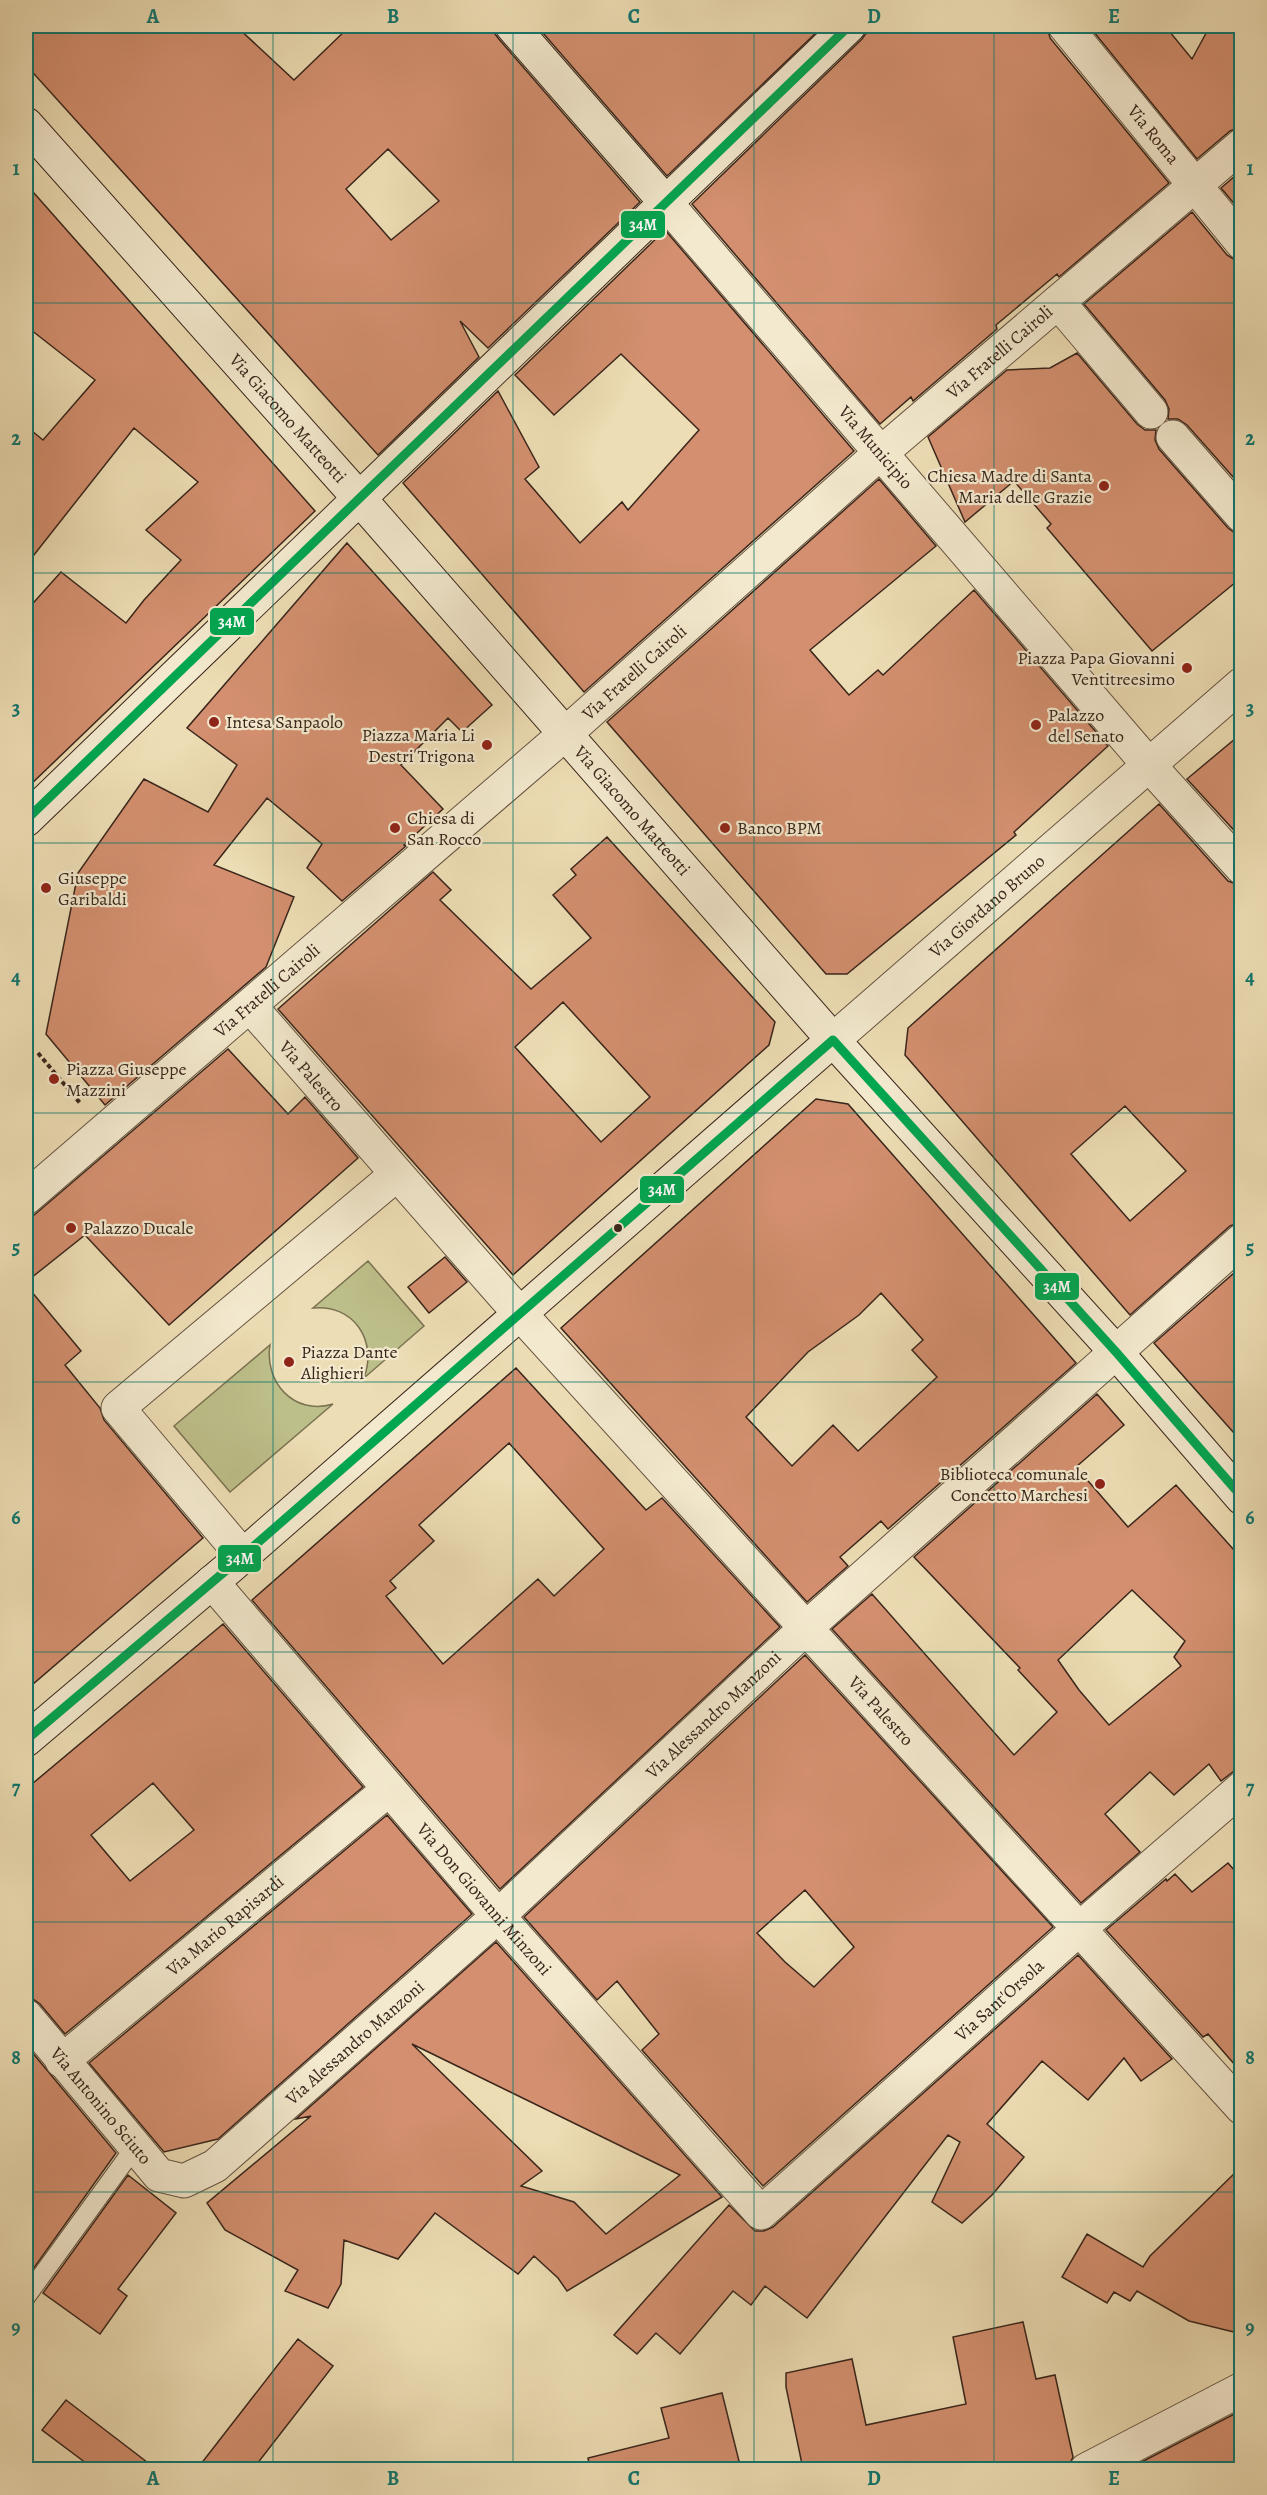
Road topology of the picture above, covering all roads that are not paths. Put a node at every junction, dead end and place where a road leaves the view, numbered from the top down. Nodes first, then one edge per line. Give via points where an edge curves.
1 (512, 26) edge
2 (849, 26) edge
3 (1065, 26) edge
4 (26, 124) edge
5 (1242, 145) edge
6 (1194, 186) junction
7 (666, 203) junction
8 (1242, 243) edge
9 (1058, 302) junction
10 (1151, 412) dead end
11 (1173, 437) dead end
12 (880, 454) junction
13 (359, 498) junction
14 (1242, 516) edge
15 (1242, 684) edge
16 (565, 735) junction
17 (1148, 764) junction
18 (26, 820) edge
19 (1242, 868) edge
20 (250, 1006) junction
21 (833, 1040) junction
22 (397, 1174) junction
23 (26, 1198) edge
24 (1242, 1240) edge
25 (520, 1313) junction
26 (1116, 1352) junction
27 (1242, 1498) edge
28 (243, 1556) junction
29 (212, 1582) junction
30 (807, 1627) junction
31 (26, 1740) edge
32 (1242, 1788) edge
33 (388, 1790) junction
34 (498, 1916) junction
35 (1079, 1929) junction
36 (26, 2016) edge
37 (62, 2061) junction
38 (1242, 2108) edge
39 (135, 2146) junction
40 (184, 2181) joint
41 (761, 2213) joint
42 (26, 2297) edge
43 (1242, 2389) edge
44 (1086, 2469) edge

1 - 7 street, Via Municipio
2 - 7 street
3 - 6 street, Via Roma
4 - 13 street, Via Giacomo Matteotti
5 - 6 street, Via Fratelli Cairoli
6 - 8 street, Via Roma
6 - 9 street, Via Fratelli Cairoli
7 - 12 street, Via Municipio
7 - 13 street
9 - 10 street
9 - 12 street, Via Fratelli Cairoli
11 - 14 street
12 - 16 street, Via Fratelli Cairoli
12 - 17 street, Via Municipio
13 - 16 street, Via Giacomo Matteotti
13 - 18 street
15 - 17 street, Via Giordano Bruno
16 - 20 street, Via Fratelli Cairoli
16 - 21 street, Via Giacomo Matteotti
17 - 19 street, Via Municipio
17 - 21 street, Via Giordano Bruno
20 - 22 street, Via Palestro
20 - 23 street, Via Fratelli Cairoli
21 - 25 street, Via Giordano Bruno
21 - 26 street, Via Giacomo Matteotti
22 - 25 street, Via Palestro
22 - 28 street via 118,1408
24 - 26 street, Via Alessandro Manzoni
25 - 28 street, Via Giordano Bruno
25 - 30 street, Via Palestro
26 - 27 street, Via Giacomo Matteotti
26 - 30 street, Via Alessandro Manzoni
28 - 29 street, Via Giordano Bruno
29 - 31 street, Via Giordano Bruno
29 - 33 street, Via Don Giovanni Minzoni
30 - 34 street, Via Alessandro Manzoni
30 - 35 street, Via Palestro
32 - 35 street, Via Sant'Orsola
33 - 34 street, Via Don Giovanni Minzoni
33 - 37 street, Via Mario Rapisardi
34 - 40 street, Via Alessandro Manzoni via 215,2166
34 - 41 street, Via Don Giovanni Minzoni
35 - 38 street, Via Palestro
35 - 41 street, Via Sant'Orsola
36 - 37 street, Via Antonino Sciuto
37 - 39 street, Via Antonino Sciuto
39 - 40 street, Via Antonino Sciuto via 159,2175
39 - 42 lane
43 - 44 street

